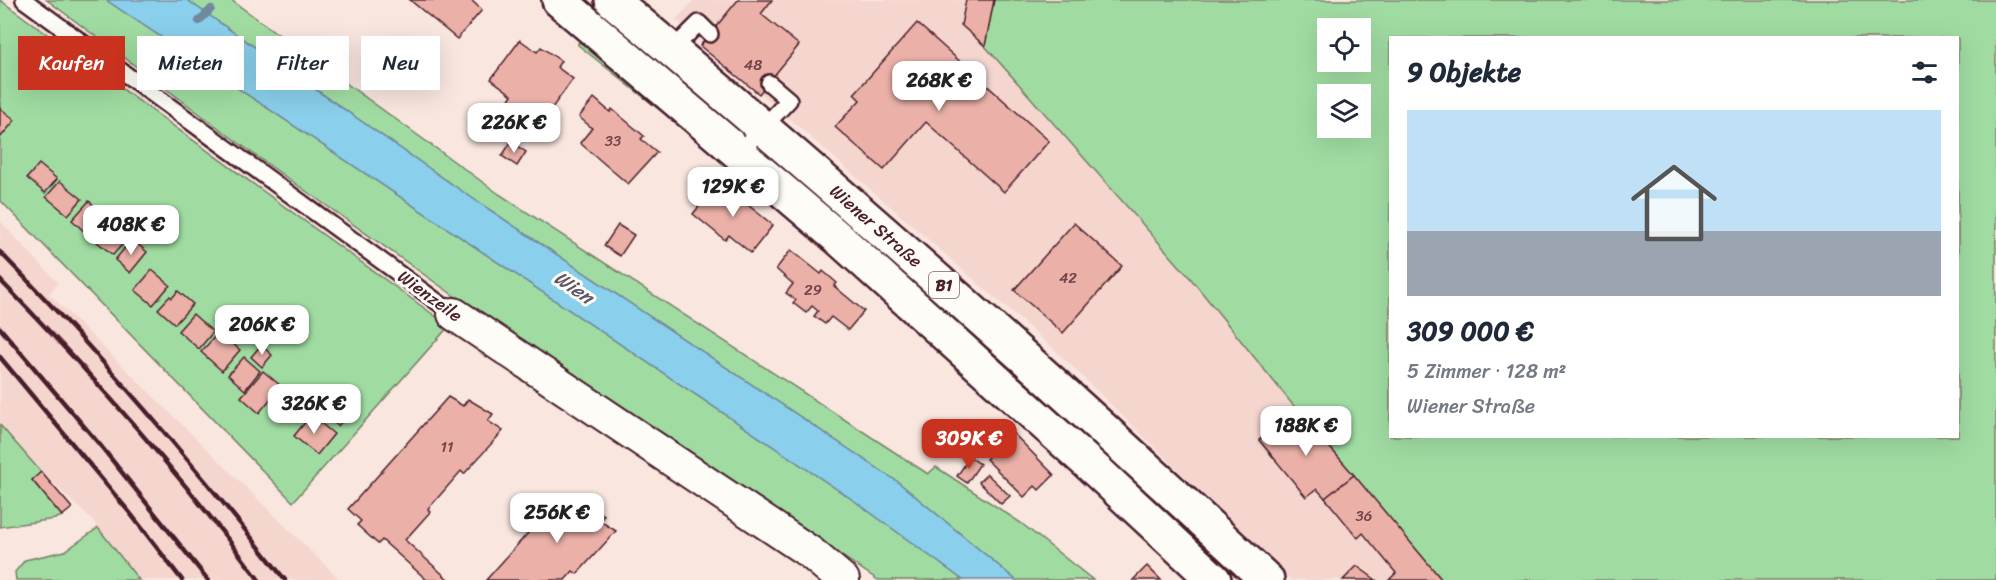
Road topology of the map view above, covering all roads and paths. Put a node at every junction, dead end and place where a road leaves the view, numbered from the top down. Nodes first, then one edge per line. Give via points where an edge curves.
1 (24, 0) edge
2 (559, 0) edge
3 (612, 0) edge
4 (710, 33) dead end
5 (672, 50) junction
6 (769, 83) dead end
7 (762, 127) junction
8 (739, 153) junction
9 (454, 314) joint
10 (843, 580) edge
11 (1214, 580) edge
12 (1267, 580) edge

1 - 9 lane, Wienzeile
2 - 8 main road, Wiener Straße / B1
3 - 5 main road, Wiener Straße / B1
4 - 5 lane via 699,23
5 - 7 main road, Wiener Straße / B1
6 - 7 lane via 789,100
7 - 8 lane
7 - 12 main road, Wiener Straße / B1 via 1138,459
8 - 11 main road, Wiener Straße / B1 via 956,343
9 - 10 street, Wienzeile via 811,553

